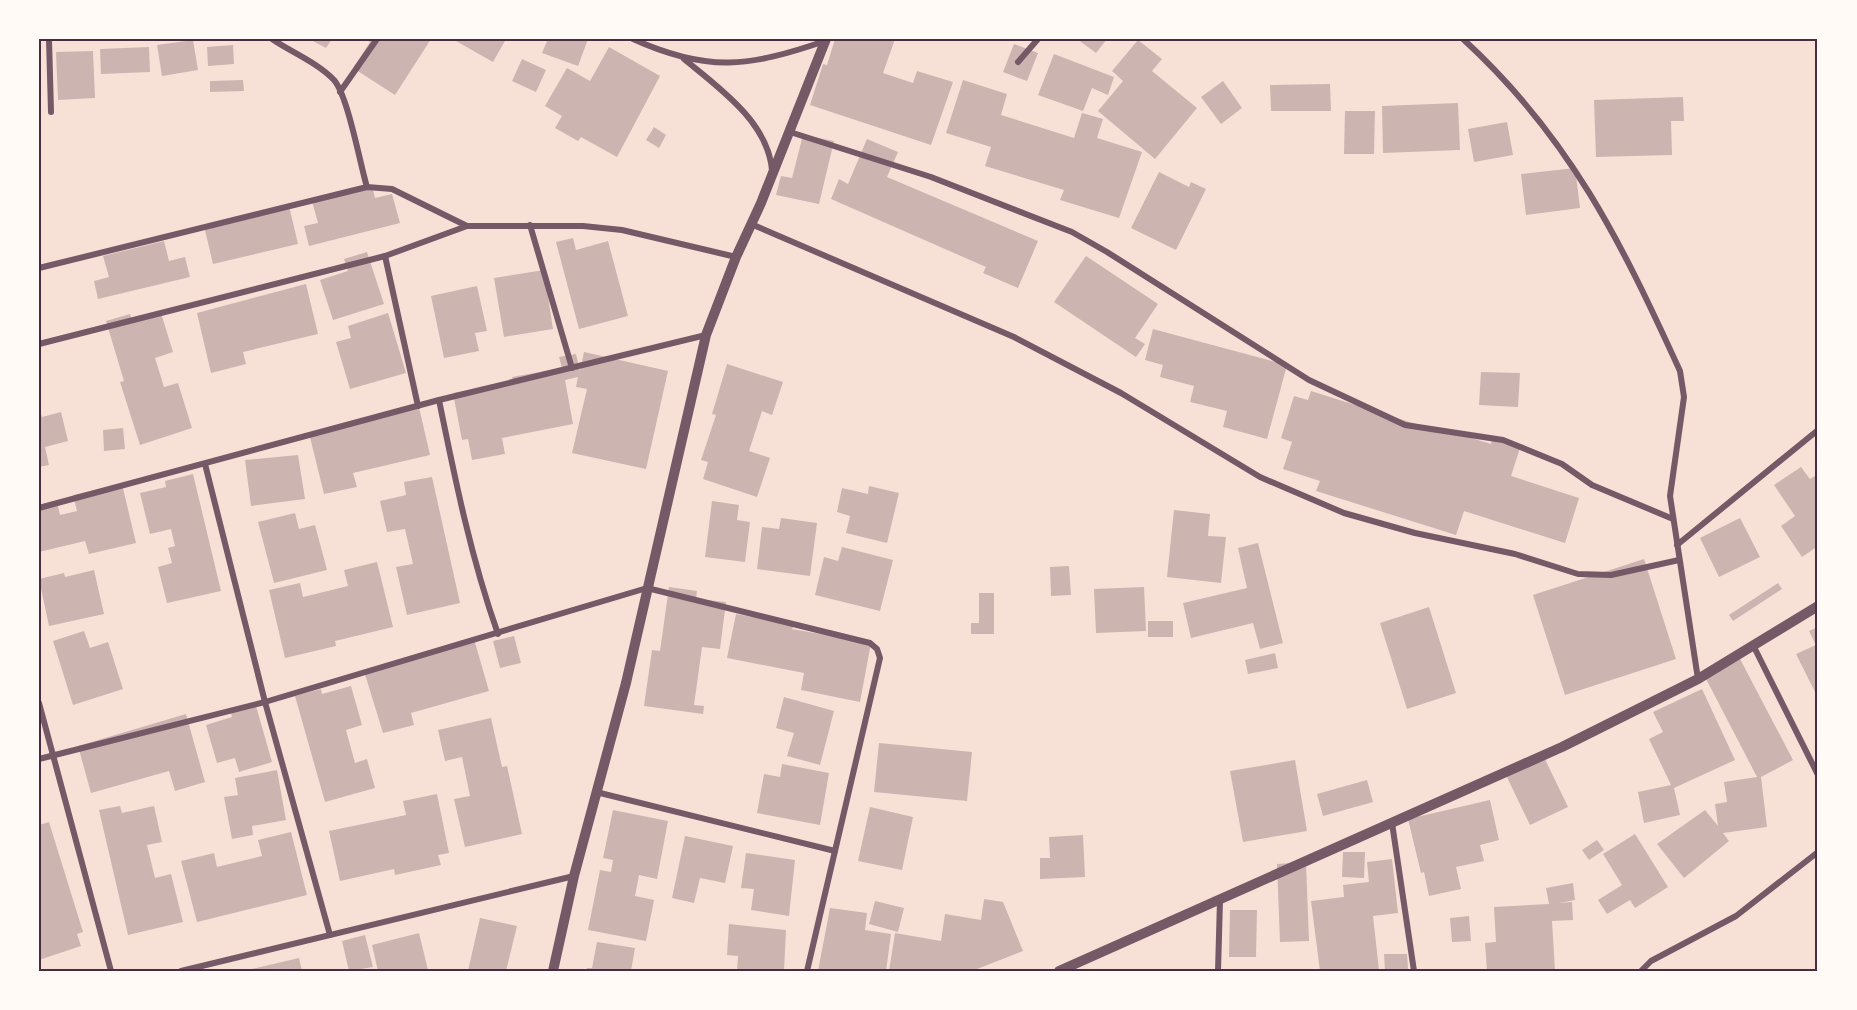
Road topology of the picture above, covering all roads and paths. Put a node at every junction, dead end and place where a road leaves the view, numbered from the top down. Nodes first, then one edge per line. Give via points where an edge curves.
1 (50, 39) edge
2 (272, 39) edge
3 (377, 39) edge
4 (633, 39) edge
5 (1038, 39) edge
6 (1462, 39) edge
7 (826, 40) edge
8 (683, 59) junction
9 (1018, 62) dead end
10 (340, 92) junction
11 (51, 112) dead end
12 (790, 132) junction
13 (772, 175) junction
14 (367, 188) junction
15 (751, 224) junction
16 (530, 225) junction
17 (467, 226) junction
18 (385, 256) junction
19 (736, 257) junction
20 (39, 268) edge
21 (706, 335) junction
22 (39, 345) edge
23 (572, 368) junction
24 (439, 400) junction
25 (418, 406) junction
26 (1818, 430) edge
27 (206, 464) junction
28 (39, 508) edge
29 (1673, 519) junction
30 (1677, 545) junction
31 (1679, 560) junction
32 (647, 588) junction
33 (1818, 606) edge
34 (498, 634) junction
35 (1753, 645) junction
36 (1698, 679) junction
37 (265, 702) junction
38 (39, 703) edge
39 (53, 755) junction
40 (39, 759) edge
41 (1818, 775) edge
42 (596, 792) junction
43 (1392, 823) junction
44 (835, 851) junction
45 (1818, 852) edge
46 (574, 876) junction
47 (1220, 900) junction
48 (330, 935) junction
49 (111, 971) edge
50 (181, 971) edge
51 (553, 971) edge
52 (807, 971) edge
53 (1059, 971) edge
54 (1218, 971) edge
55 (1414, 971) edge
56 (1641, 971) edge

1 - 11 street
2 - 10 street via 324,71
3 - 10 street
4 - 8 street
5 - 9 street
6 - 29 street via 1522,98 1579,173 1611,226 1680,371 1684,397 1670,496
7 - 8 street via 738,62
7 - 12 street
8 - 13 street via 731,100 763,138 771,158
10 - 14 street
12 - 13 street
12 - 29 street via 931,177 1072,232 1309,380 1405,425 1511,443 1562,464 1592,485
13 - 15 street
14 - 17 street via 392,189
14 - 20 street
15 - 19 street
15 - 31 street via 1014,337 1120,393 1260,477 1344,513 1515,554 1578,574 1611,575
16 - 17 street
16 - 19 street via 622,230
16 - 23 street
17 - 18 street
18 - 22 street
18 - 25 street
19 - 21 street
21 - 23 street
21 - 32 street
23 - 24 street
24 - 25 street
24 - 34 street via 459,499
25 - 27 street
26 - 30 street
27 - 28 street
27 - 37 street
29 - 30 street
30 - 31 street
31 - 36 street
32 - 34 street
32 - 42 street
32 - 44 street via 870,644 877,649 877,676
33 - 35 street
34 - 37 street
35 - 36 street
35 - 41 street
36 - 43 street via 1563,747
37 - 39 street
37 - 48 street
38 - 39 street
39 - 40 street
39 - 49 street
42 - 44 street
42 - 46 street
43 - 47 street
43 - 55 street
44 - 52 street
45 - 56 street via 1736,916 1651,961
46 - 48 street
46 - 51 street
47 - 53 street
47 - 54 street
48 - 50 street

